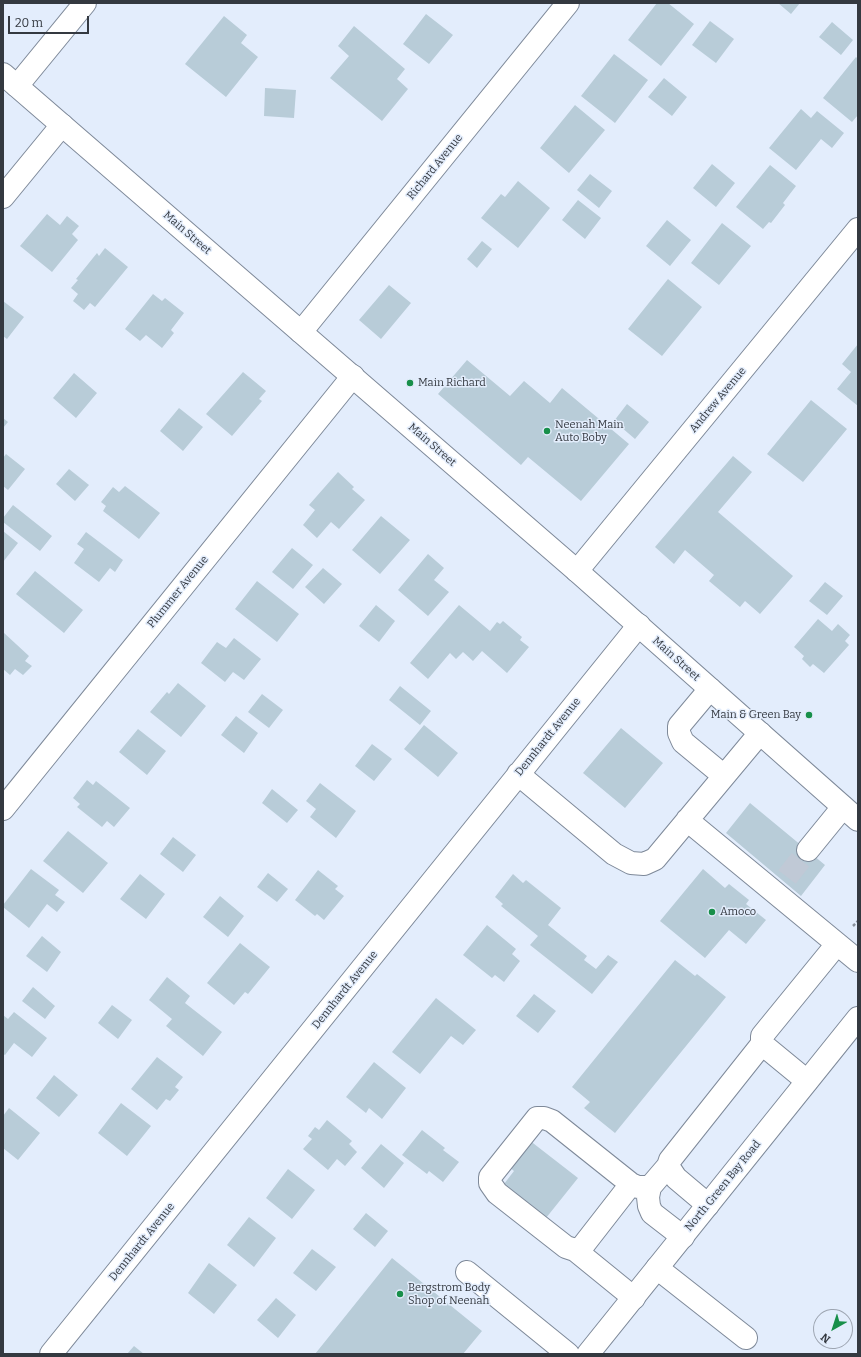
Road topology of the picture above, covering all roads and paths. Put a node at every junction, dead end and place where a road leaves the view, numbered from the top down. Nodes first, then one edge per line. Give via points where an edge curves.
1 (85, 3) edge
2 (568, 3) edge
3 (10, 80) edge
4 (62, 126) junction
5 (3, 197) edge
6 (858, 229) edge
7 (301, 332) junction
8 (353, 376) junction
9 (577, 571) junction
10 (639, 625) junction
11 (710, 688) junction
12 (760, 733) junction
13 (518, 774) junction
14 (724, 776) junction
15 (3, 809) edge
16 (850, 814) edge
17 (687, 820) junction
18 (808, 850) tunnel mouth
19 (837, 944) junction
20 (858, 961) edge
21 (858, 1018) edge
22 (762, 1044) junction
23 (807, 1082) junction
24 (668, 1166) junction
25 (641, 1186) junction
26 (708, 1205) junction
27 (683, 1237) junction
28 (575, 1250) junction
29 (657, 1268) junction
30 (468, 1272) dead end
31 (634, 1298) junction
32 (746, 1338) dead end
33 (51, 1354) edge
34 (568, 1354) edge
35 (588, 1354) edge

1 - 3 street
2 - 7 street, Richard Avenue
3 - 4 street, Main Street
4 - 5 street
4 - 7 street, Main Street
6 - 9 street, Andrew Avenue
7 - 8 street, Main Street
8 - 9 street, Main Street
8 - 15 street, Plummer Avenue
9 - 10 street, Main Street
10 - 11 street, Main Street
10 - 13 street, Dennhardt Avenue
11 - 12 street, Main Street
11 - 14 street via 679,726 680,734 683,742
12 - 14 street
12 - 16 street, Main Street
13 - 17 street via 614,854 630,863 644,864 655,859
13 - 33 street, Dennhardt Avenue
14 - 17 street
16 - 18 street
17 - 19 street via 781,885
19 - 20 street
19 - 22 street via 762,1036
21 - 23 street, North Green Bay Road
22 - 23 street
22 - 24 street via 670,1160
23 - 26 street, North Green Bay Road
24 - 25 street
24 - 26 street via 676,1178
25 - 27 street via 648,1197 652,1213
25 - 28 street via 582,1247
25 - 28 street via 552,1121 537,1118 490,1177 490,1183 503,1198 566,1247
26 - 27 street, North Green Bay Road
27 - 29 street, North Green Bay Road
28 - 31 street
29 - 31 street, North Green Bay Road
29 - 32 street
30 - 34 street
31 - 35 street, North Green Bay Road

